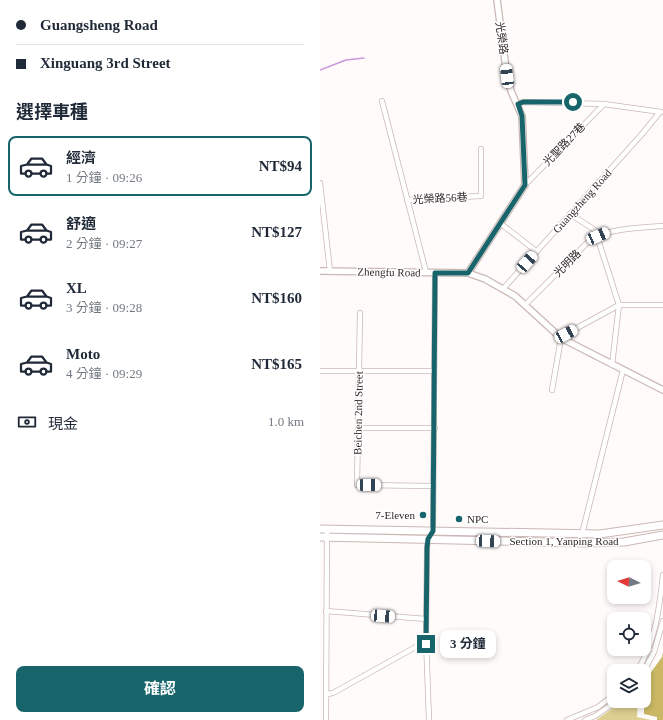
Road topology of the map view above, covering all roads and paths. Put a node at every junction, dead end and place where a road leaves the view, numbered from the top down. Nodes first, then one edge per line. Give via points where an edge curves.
1 (497, 0) edge
2 (382, 100) dead end
3 (518, 104) junction
4 (604, 104) junction
5 (662, 112) edge
6 (480, 149) dead end
7 (320, 182) edge
8 (525, 185) junction
9 (407, 200) junction
10 (570, 214) junction
11 (500, 223) junction
12 (663, 226) edge
13 (598, 236) junction
14 (536, 251) junction
15 (320, 270) edge
16 (330, 271) junction
17 (426, 272) junction
18 (435, 273) junction
19 (468, 273) junction
20 (503, 288) junction
21 (525, 305) junction
22 (619, 305) junction
23 (663, 305) edge
24 (360, 313) dead end
25 (561, 338) junction
26 (612, 365) junction
27 (623, 370) junction
28 (320, 371) edge
29 (359, 371) junction
30 (434, 371) junction
31 (552, 390) dead end
32 (663, 390) edge
33 (358, 428) junction
34 (435, 428) junction
35 (434, 486) junction
36 (663, 526) edge
37 (324, 529) edge
38 (433, 531) junction
39 (488, 532) junction
40 (542, 533) junction
41 (582, 534) junction
42 (663, 535) edge
43 (323, 537) edge
44 (428, 539) junction
45 (488, 541) junction
46 (542, 543) junction
47 (663, 575) edge
48 (326, 611) junction
49 (426, 619) junction
50 (663, 621) edge
51 (426, 644) junction
52 (641, 664) edge
53 (648, 664) edge
54 (327, 694) junction
55 (607, 700) edge
56 (607, 708) edge
57 (326, 720) edge
58 (428, 720) edge
59 (567, 720) edge
60 (586, 720) edge

1 - 3 street, 光榮路 via 507,76
2 - 9 street, 光榮路56巷
3 - 4 street
3 - 8 street, 光榮路 via 522,116
4 - 5 street
4 - 8 street, 光聖路27巷
5 - 10 street, Guangzheng Road
6 - 9 street, 光榮路56巷 via 481,196
7 - 16 street
8 - 11 street
9 - 17 street
10 - 13 street via 595,230
10 - 14 street, Guangzheng Road
11 - 14 street
11 - 19 street
12 - 13 street, 光明路 via 627,228
13 - 21 street, 光明路 via 592,238
13 - 22 street
14 - 20 street, Guangzheng Road
15 - 16 street, Zhengfu Road
16 - 17 street, Zhengfu Road
17 - 18 street, Zhengfu Road
18 - 19 street, Zhengfu Road
18 - 30 street
19 - 20 street, Zhengfu Road
20 - 21 street, Zhengfu Road
21 - 25 street, Zhengfu Road
22 - 23 street
22 - 25 street
22 - 26 street
24 - 29 street, Beichen 2nd Street
25 - 26 street, Zhengfu Road
25 - 31 street
26 - 27 street, Zhengfu Road
27 - 32 street, Zhengfu Road
27 - 41 street
28 - 29 street
29 - 30 street
29 - 33 street, Beichen 2nd Street
30 - 34 street
33 - 34 street
33 - 35 street, Beichen 2nd Street via 357,485
34 - 35 street
35 - 38 street
36 - 41 main road, Section 1, Yanping Road
37 - 38 main road, Section 1, Yanping Road
37 - 43 street
38 - 39 main road, Section 1, Yanping Road
38 - 44 street
39 - 40 main road, Section 1, Yanping Road
39 - 45 main road
40 - 41 main road, Section 1, Yanping Road
40 - 46 main road
42 - 46 main road, Section 1, Yanping Road via 624,542
43 - 44 main road, Section 1, Yanping Road
43 - 48 street
44 - 45 main road, Section 1, Yanping Road
44 - 49 street
45 - 46 main road, Section 1, Yanping Road
47 - 52 street via 653,639
48 - 49 street
48 - 54 street
49 - 51 street
50 - 53 street
51 - 54 street via 421,644
51 - 58 street
54 - 57 street
55 - 59 street via 598,707
56 - 60 street

